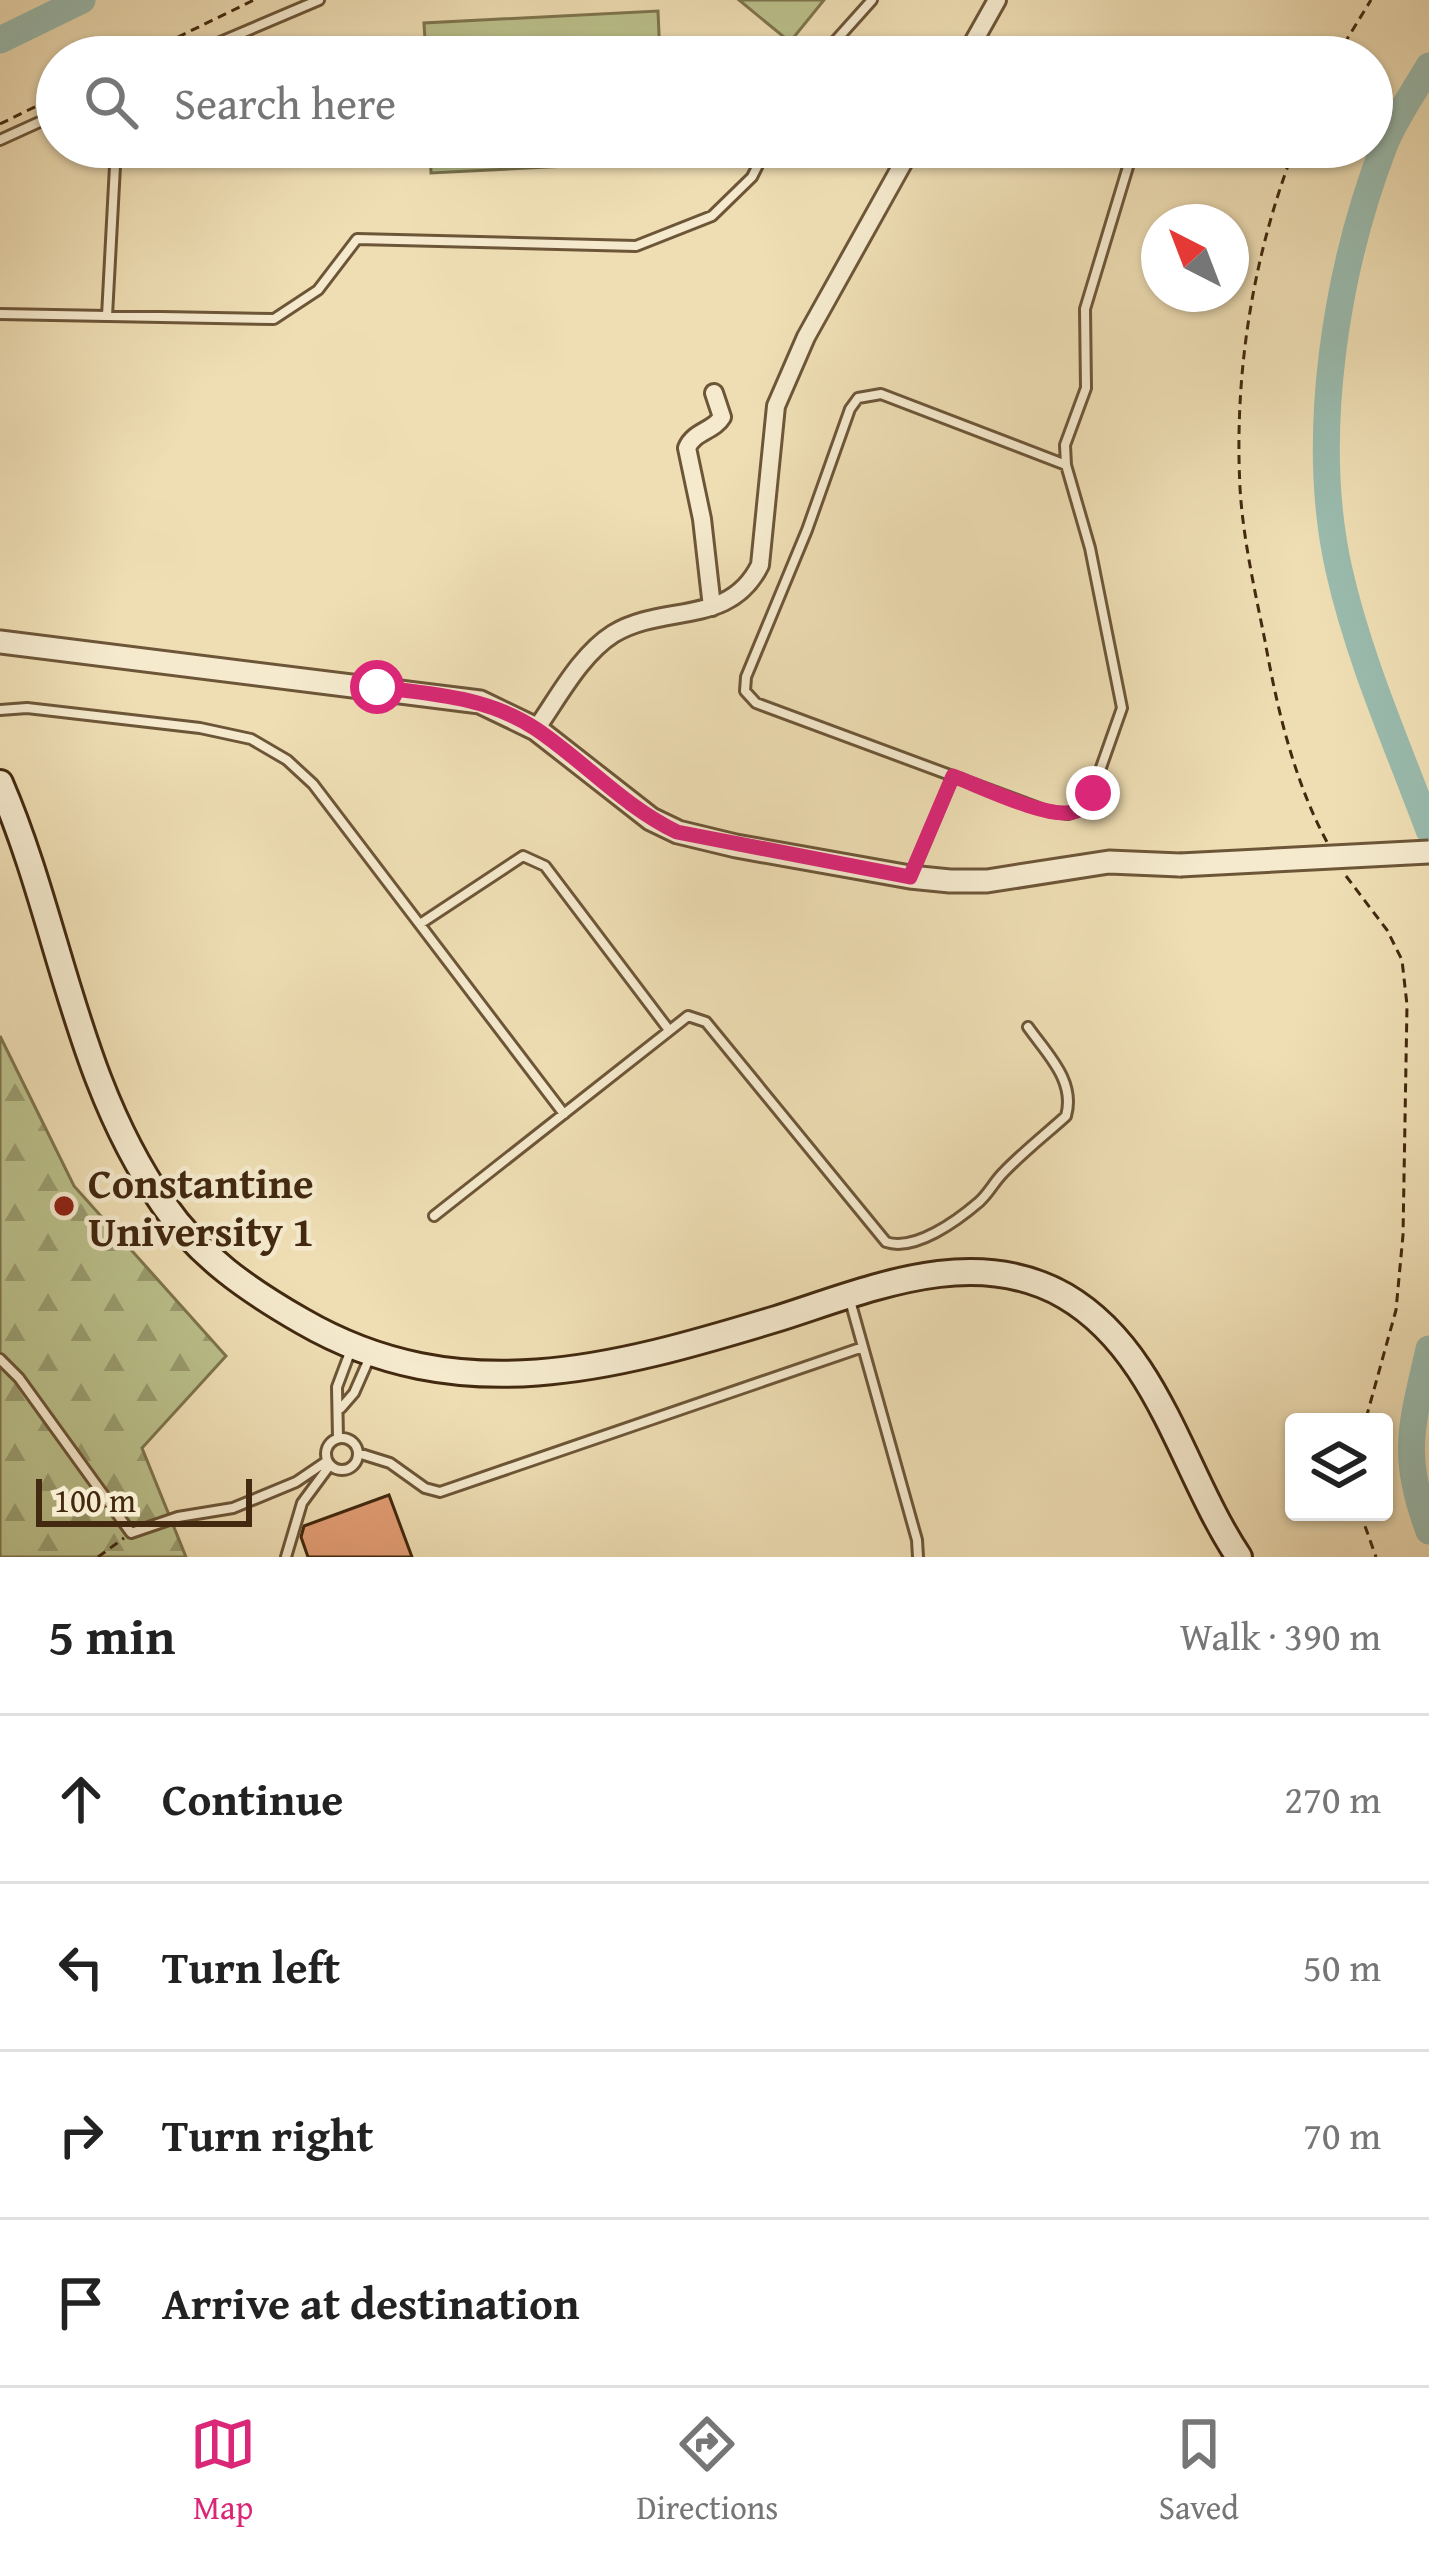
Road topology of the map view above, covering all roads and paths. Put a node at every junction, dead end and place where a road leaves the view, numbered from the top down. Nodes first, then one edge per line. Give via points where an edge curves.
1 (254, 0) edge
2 (319, 0) edge
3 (872, 0) edge
4 (997, 0) edge
5 (1371, 0) edge
6 (180, 36) edge
7 (234, 36) edge
8 (840, 36) edge
9 (977, 36) edge
10 (1349, 36) edge
11 (36, 106) edge
12 (0, 124) edge
13 (36, 124) edge
14 (0, 140) edge
15 (115, 168) edge
16 (756, 168) edge
17 (900, 168) edge
18 (1128, 168) edge
19 (1287, 168) edge
20 (0, 314) edge
21 (107, 316) junction
22 (714, 393) dead end
23 (1066, 465) junction
24 (712, 607) junction
25 (0, 642) edge
26 (0, 710) edge
27 (536, 729) junction
28 (953, 776) junction
29 (0, 783) edge
30 (1328, 843) dead end
31 (1429, 852) edge
32 (1338, 862) dead end
33 (910, 877) junction
34 (420, 924) junction
35 (1028, 1027) dead end
36 (669, 1030) junction
37 (564, 1114) junction
38 (434, 1216) dead end
39 (849, 1296) junction
40 (863, 1347) junction
41 (363, 1349) junction
42 (0, 1359) edge
43 (340, 1409) junction
44 (1367, 1413) edge
45 (338, 1438) junction
46 (358, 1453) junction
47 (328, 1463) junction
48 (1363, 1521) edge
49 (131, 1533) junction
50 (98, 1557) edge
51 (286, 1557) edge
52 (918, 1557) edge
53 (1239, 1557) edge
54 (1376, 1557) edge

1 - 6 path
2 - 7 lane
3 - 8 lane
4 - 9 street
5 - 10 path
11 - 12 path
13 - 14 lane
15 - 21 lane
16 - 21 lane via 712,216 636,246 357,239 318,290 274,320
17 - 24 street via 776,406 760,565 742,594
18 - 23 lane via 1085,309 1086,388
19 - 30 path via 1246,334 1240,490 1271,676
20 - 21 lane
22 - 24 street via 722,417 687,448
23 - 28 lane via 1119,680 1115,736 1093,793 1068,814
23 - 28 lane via 881,394 858,398 746,677 756,703
24 - 27 street via 610,636
25 - 27 street via 447,695
26 - 34 lane via 178,725 251,740 313,784
27 - 33 street via 602,785 677,832
28 - 33 lane
29 - 41 main road via 72,1010 136,1162 164,1206 236,1280
31 - 33 street, bridge via 1108,862 987,880
32 - 44 path via 1388,930 1402,960 1407,1005 1396,1310
34 - 36 lane via 530,856
34 - 37 lane
35 - 36 lane via 1061,1072 1066,1116 970,1209 896,1245 706,1022 688,1016
36 - 37 lane
37 - 38 lane
39 - 40 lane
39 - 41 main road via 554,1374 462,1374
39 - 53 main road via 938,1273 982,1271 1063,1295 1120,1342 1146,1380
40 - 46 lane via 440,1492
40 - 52 lane
41 - 43 lane via 354,1393
41 - 43 lane via 337,1387
42 - 49 lane
43 - 45 lane
45 - 46 lane
45 - 47 lane via 329,1444
46 - 47 lane via 346,1470
47 - 49 lane via 233,1508
47 - 51 lane via 302,1503
48 - 54 path
49 - 50 path

